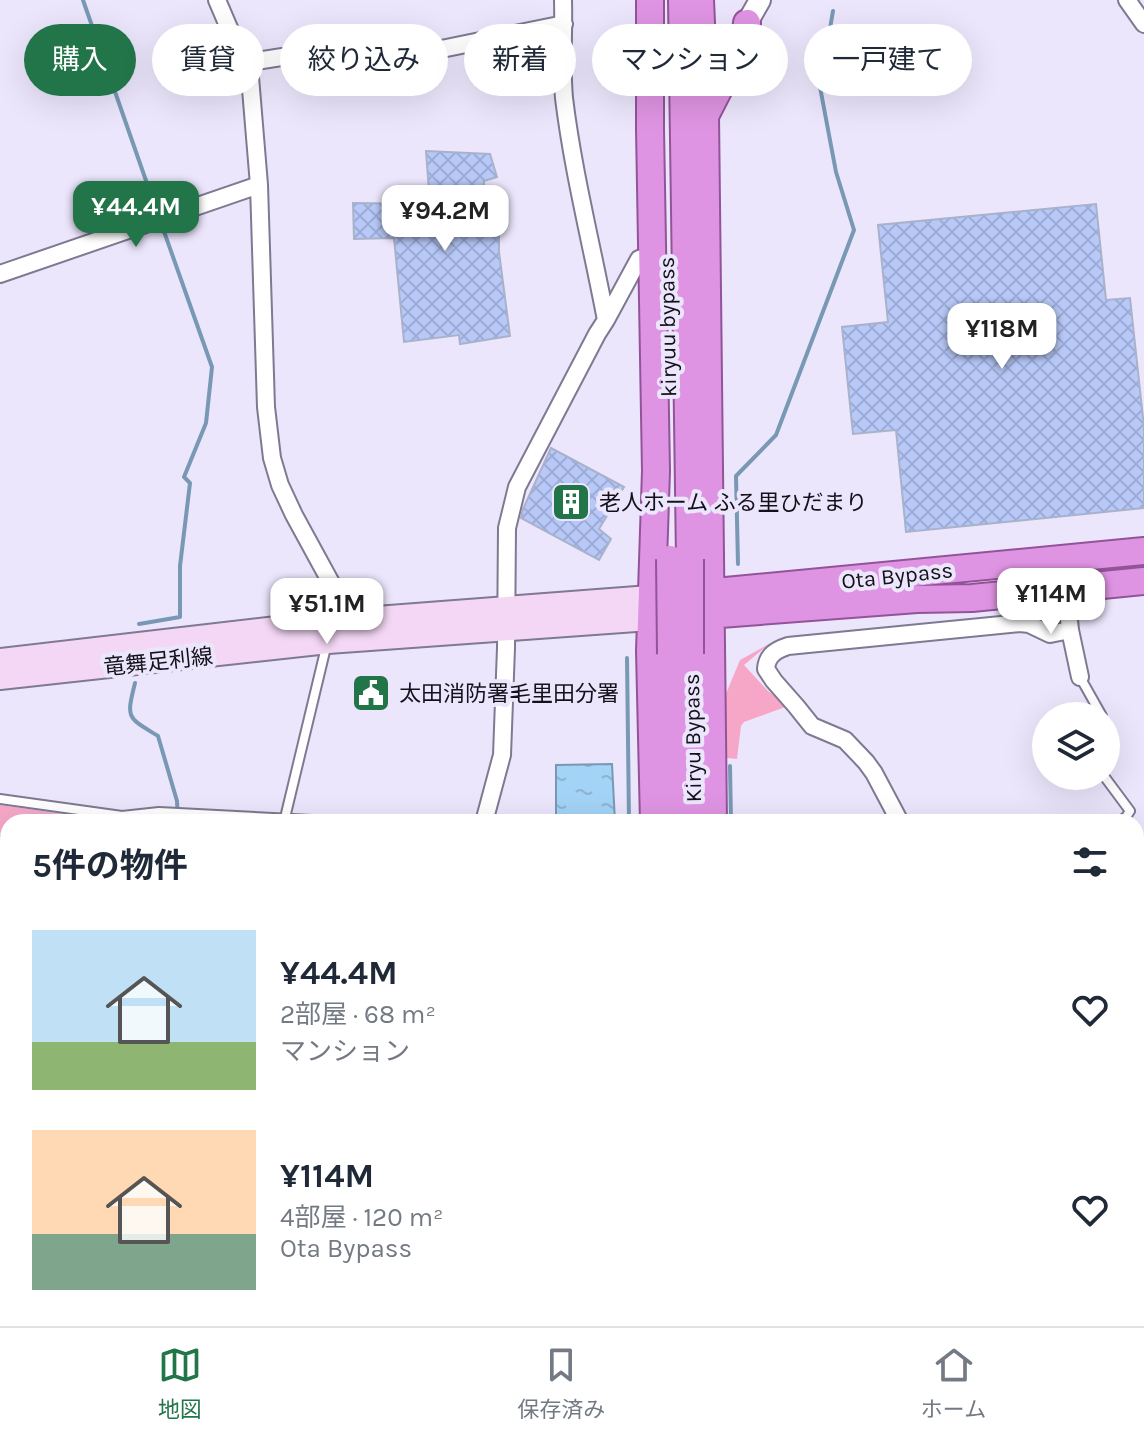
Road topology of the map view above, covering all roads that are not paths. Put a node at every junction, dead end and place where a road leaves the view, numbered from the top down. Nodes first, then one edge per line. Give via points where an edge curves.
1 (217, 0) edge
2 (563, 0) edge
3 (650, 0) edge
4 (662, 0) edge
5 (682, 0) edge
6 (1127, 0) edge
7 (700, 10) edge
8 (754, 12) edge
9 (227, 24) edge
10 (564, 24) edge
11 (1144, 24) edge
12 (464, 44) edge
13 (264, 60) edge
14 (252, 96) edge
15 (564, 96) edge
16 (705, 115) junction
17 (259, 185) junction
18 (653, 254) junction
19 (0, 274) edge
20 (606, 320) junction
21 (1144, 551) edge
22 (680, 559) junction
23 (1144, 581) edge
24 (1066, 590) junction
25 (972, 598) junction
26 (710, 604) junction
27 (650, 608) junction
28 (506, 619) junction
29 (1070, 630) junction
30 (332, 632) junction
31 (690, 653) junction
32 (0, 660) edge
33 (1080, 677) joint
34 (0, 678) edge
35 (1094, 702) edge
36 (1114, 790) edge
37 (0, 799) edge
38 (108, 814) edge
39 (140, 814) edge
40 (190, 814) edge
41 (286, 814) edge
42 (487, 814) edge
43 (654, 814) edge
44 (676, 814) edge
45 (694, 814) edge
46 (712, 814) edge
47 (896, 814) edge
48 (1128, 814) edge
49 (24, 1326) edge
50 (37, 1326) edge

1 - 9 street
2 - 10 street
3 - 18 highway
4 - 22 highway, kiryuu bypass
5 - 22 highway, kiryuu bypass
6 - 11 street
7 - 8 highway via 704,32 725,44
7 - 16 highway
8 - 16 highway
12 - 13 street via 417,54 358,45
14 - 17 street
15 - 20 street
16 - 26 highway
17 - 19 street
17 - 30 street via 272,458 294,515 336,592 339,609
18 - 20 street via 639,259
18 - 27 highway via 656,471
20 - 28 street via 517,487 507,528
21 - 26 highway, Ota Bypass
22 - 31 highway, kiryuu bypass, bridge
23 - 24 highway, Ota Bypass
24 - 25 highway, Ota Bypass
24 - 29 street
25 - 26 highway, Ota Bypass
25 - 31 highway via 920,611 734,631
26 - 27 highway, Ota Bypass
26 - 31 highway
27 - 28 main road
27 - 43 highway
28 - 30 main road
28 - 42 street via 502,755
29 - 33 street
29 - 47 street via 1050,634 1020,623 788,646 774,652 768,674 812,726 845,740 866,762
30 - 32 main road
30 - 34 main road, 竜舞足利線
30 - 41 lane
31 - 44 highway, Kiryu Bypass
31 - 45 highway, Kiryu Bypass
31 - 46 highway
33 - 35 lane
36 - 48 lane
37 - 38 lane
39 - 40 lane
49 - 50 street

